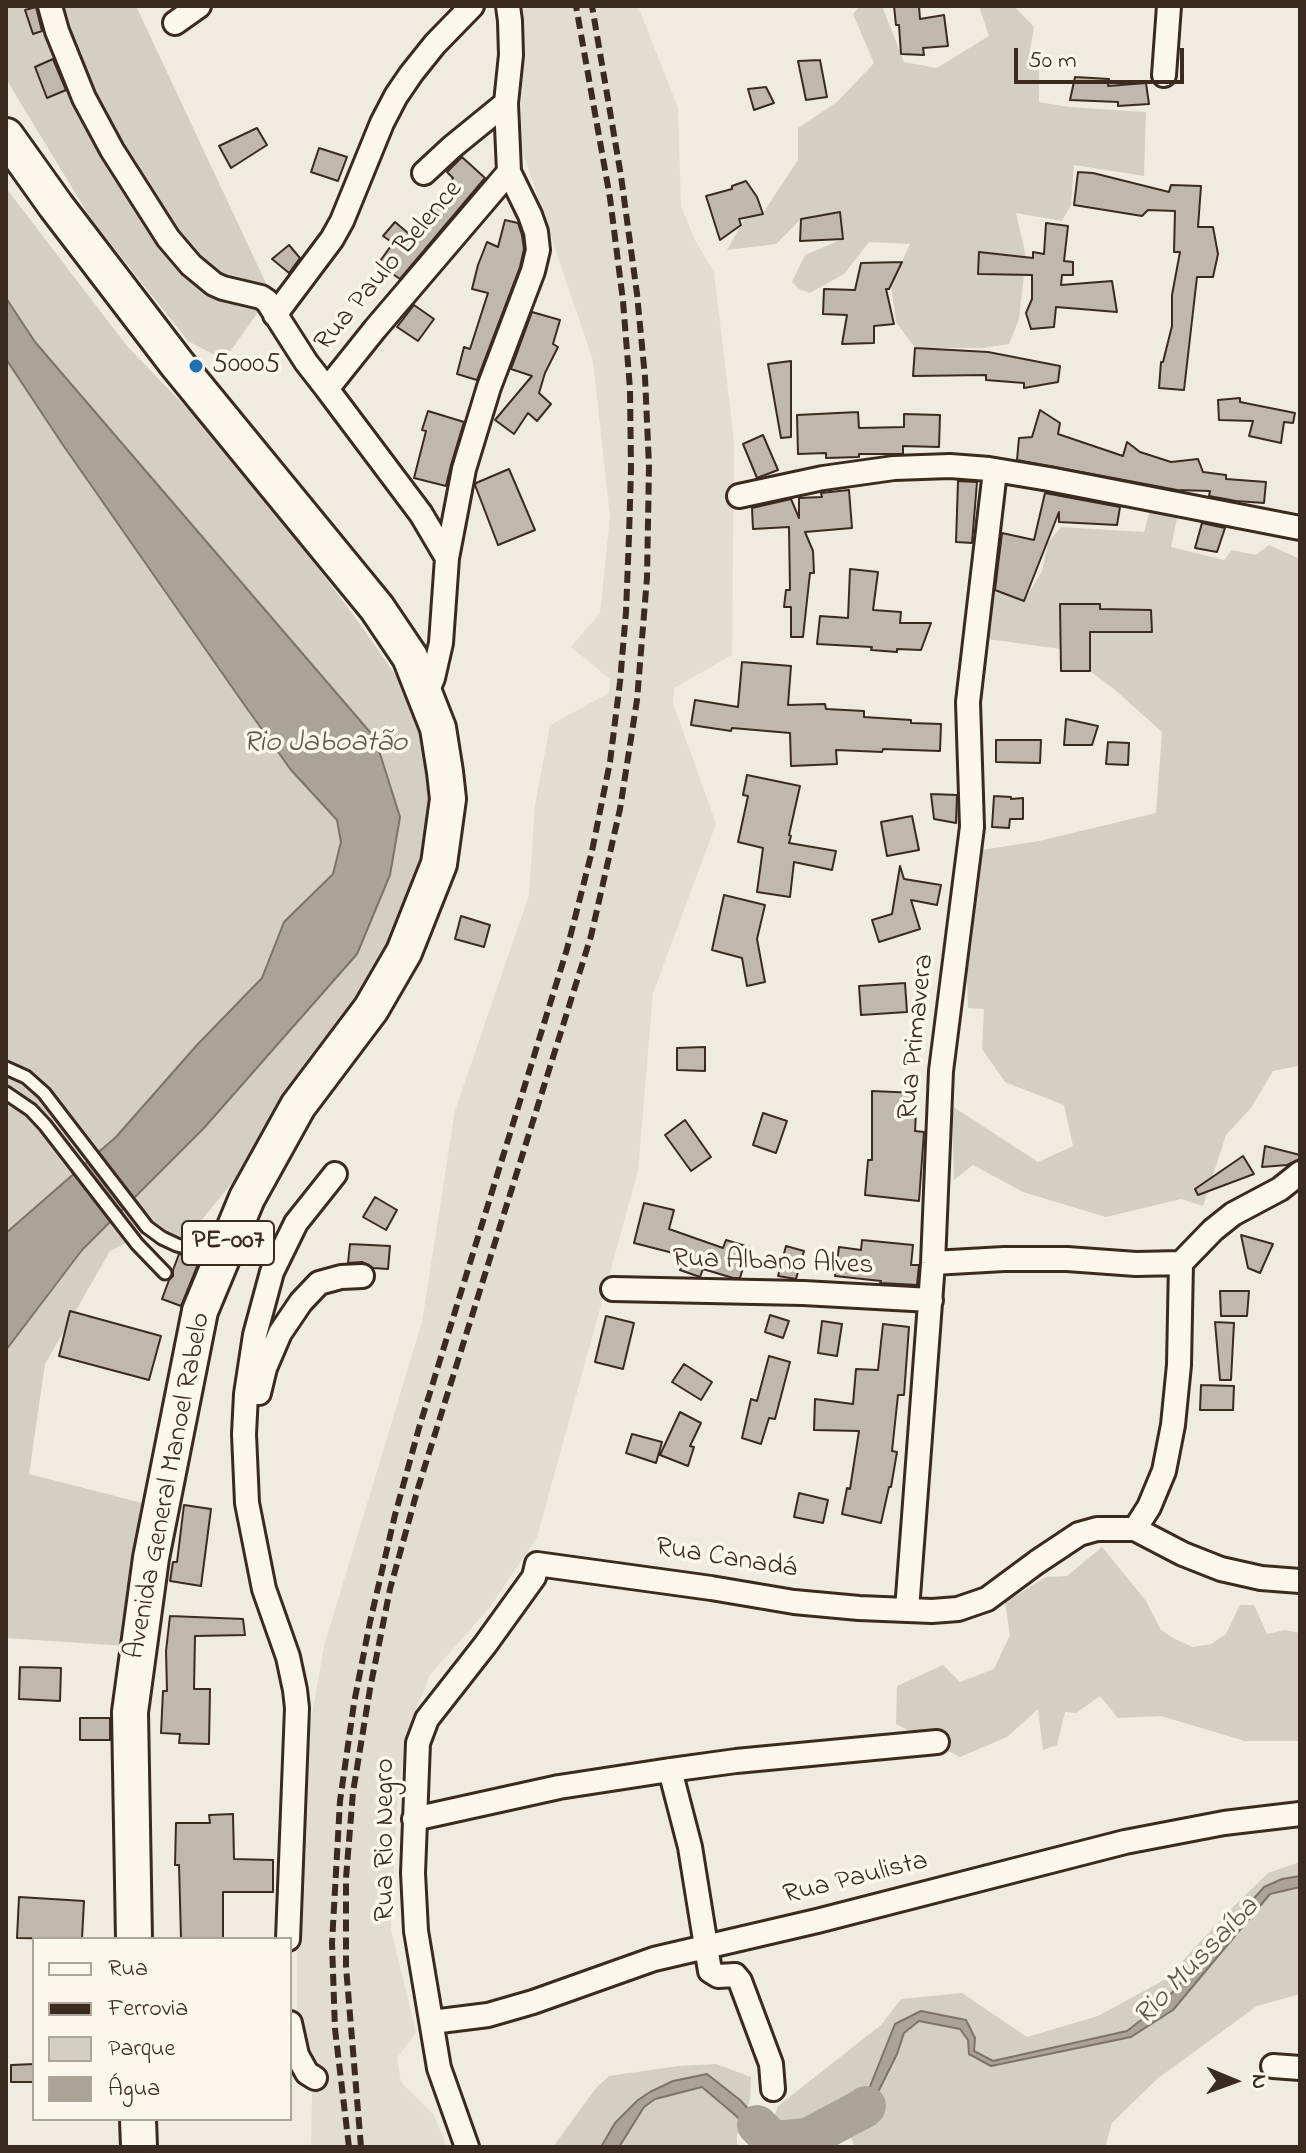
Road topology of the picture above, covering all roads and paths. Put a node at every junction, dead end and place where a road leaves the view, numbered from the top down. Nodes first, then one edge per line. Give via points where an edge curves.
1 (50, 6) edge
2 (199, 6) edge
3 (472, 6) edge
4 (508, 6) edge
5 (1169, 6) edge
6 (175, 23) dead end
7 (1164, 75) dead end
8 (506, 103) junction
9 (6, 136) edge
10 (509, 172) junction
11 (424, 173) dead end
12 (275, 315) junction
13 (327, 389) junction
14 (995, 471) junction
15 (739, 496) dead end
16 (1300, 528) edge
17 (447, 558) junction
18 (425, 697) junction
19 (6, 1068) edge
20 (6, 1093) edge
21 (1300, 1173) edge
22 (335, 1174) dead end
23 (223, 1257) junction
24 (933, 1263) junction
25 (1181, 1263) junction
26 (165, 1273) dead end
27 (362, 1276) dead end
28 (613, 1289) dead end
29 (931, 1300) junction
30 (245, 1467) junction
31 (1135, 1529) junction
32 (537, 1564) joint
33 (1300, 1581) edge
34 (907, 1610) junction
35 (937, 1742) dead end
36 (670, 1770) junction
37 (1300, 1814) edge
38 (414, 1819) junction
39 (134, 1937) edge
40 (288, 1937) edge
41 (706, 1948) junction
42 (432, 2022) junction
43 (292, 2032) edge
44 (1273, 2066) dead end
45 (1300, 2068) edge
46 (315, 2078) dead end
47 (773, 2089) dead end
48 (138, 2121) edge
49 (139, 2147) edge
50 (467, 2147) edge

1 - 12 street via 84,98 168,238 214,284 261,297
2 - 6 street
3 - 12 street via 396,96 342,221
4 - 8 street via 511,55
5 - 7 street
8 - 10 street
8 - 11 street
9 - 18 main road, Avenida General Manoel Rabelo / PE-007 via 177,364 377,608 410,657
10 - 13 street, Rua Paulo Belence
10 - 17 street via 536,232 537,259 474,432
12 - 13 street
13 - 17 street, Rua Paulo Belence via 421,514
14 - 15 street via 894,468
14 - 16 street
14 - 24 street, Rua Primavera via 968,702 972,827 941,1071
17 - 18 street via 441,643
18 - 23 main road, Avenida General Manoel Rabelo / PE-007 via 438,728 447,786 439,864 404,952 371,1009 298,1106 247,1198
19 - 23 lane via 44,1093 147,1227 177,1245
20 - 26 lane via 31,1110
21 - 25 street via 1233,1214
22 - 30 street via 296,1223 272,1272 246,1394
23 - 39 main road, Avenida General Manoel Rabelo / PE-007 via 195,1303 130,1712
24 - 25 street
24 - 29 street, Rua Primavera
25 - 31 street via 1173,1425 1164,1471
27 - 30 street via 319,1283 280,1333 265,1368
28 - 29 street, Rua Albano Alves
29 - 34 street, Rua Primavera
30 - 40 street via 264,1589 295,1690
31 - 33 street via 1221,1569
31 - 34 street, Rua Canadá via 1079,1534 987,1599 958,1609
32 - 34 street, Rua Canadá via 794,1602
32 - 38 street, Rua Rio Negro via 534,1577 420,1733
35 - 36 street
36 - 38 street via 559,1787
36 - 41 street via 690,1847
37 - 41 street, Rua Paulista via 1125,1842
38 - 42 street, Rua Rio Negro via 416,1931
41 - 42 street, Rua Paulista via 654,1959 488,2015
41 - 47 street via 710,1971 735,1975 740,1981 771,2064
42 - 50 street, Rua Rio Negro via 439,2068
43 - 46 street via 297,2055
44 - 45 street
48 - 49 main road

